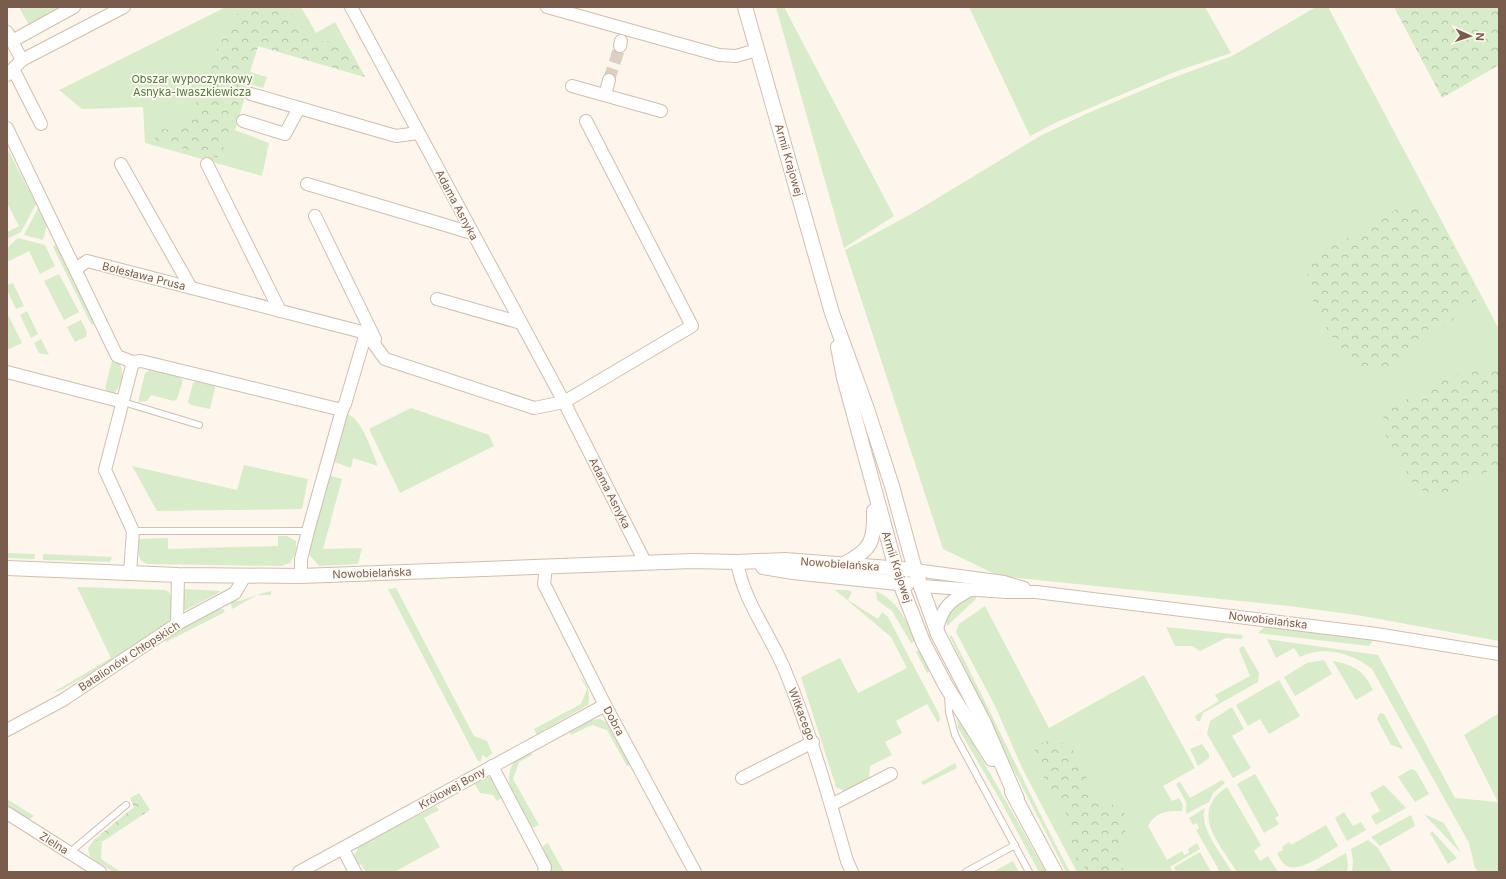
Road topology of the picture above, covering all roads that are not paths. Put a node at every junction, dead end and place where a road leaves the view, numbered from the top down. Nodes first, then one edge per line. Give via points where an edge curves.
1 (74, 7) edge
2 (124, 7) edge
3 (351, 7) edge
4 (547, 7) edge
5 (745, 7) edge
6 (9, 37) edge
7 (757, 50) junction
8 (22, 60) junction
9 (10, 72) edge
10 (610, 80) tunnel mouth
11 (572, 86) dead end
12 (251, 94) dead end
13 (605, 95) junction
14 (299, 108) junction
15 (661, 112) dead end
16 (243, 121) dead end
17 (586, 121) dead end
18 (41, 124) dead end
19 (7, 128) edge
20 (418, 133) junction
21 (121, 164) dead end
22 (207, 164) dead end
23 (307, 184) dead end
24 (315, 216) dead end
25 (472, 233) junction
26 (76, 269) junction
27 (191, 288) junction
28 (437, 299) dead end
29 (280, 311) junction
30 (832, 314) junction
31 (521, 323) junction
32 (366, 333) junction
33 (385, 360) junction
34 (134, 362) junction
35 (7, 372) edge
36 (123, 402) junction
37 (564, 402) junction
38 (342, 410) junction
39 (199, 425) dead end
40 (874, 491) junction
41 (133, 531) junction
42 (308, 531) junction
43 (645, 562) junction
44 (737, 562) junction
45 (844, 564) junction
46 (546, 567) junction
47 (895, 567) junction
48 (7, 568) edge
49 (915, 570) junction
50 (130, 573) junction
51 (178, 575) junction
52 (245, 576) junction
53 (301, 576) junction
54 (900, 583) junction
55 (921, 586) junction
56 (970, 590) junction
57 (1036, 592) junction
58 (177, 624) junction
59 (937, 629) junction
60 (1499, 654) edge
61 (946, 686) junction
62 (605, 705) junction
63 (7, 730) edge
64 (813, 742) junction
65 (492, 766) junction
66 (891, 774) dead end
67 (742, 778) dead end
68 (1017, 799) junction
69 (831, 805) junction
70 (126, 806) dead end
71 (7, 813) edge
72 (1015, 845) junction
73 (343, 849) junction
74 (69, 853) junction
75 (100, 872) edge
76 (299, 872) edge
77 (355, 872) edge
78 (544, 872) edge
79 (695, 872) edge
80 (852, 872) edge
81 (966, 872) edge
82 (1029, 872) edge
83 (1055, 872) edge

1 - 6 street
2 - 8 street
3 - 20 street, Adama Asnyka
4 - 7 street via 719,55 736,56
5 - 7 street, Armii Krajowej
6 - 8 street
7 - 30 street, Armii Krajowej
8 - 9 street
9 - 18 street
10 - 13 street
11 - 13 street
12 - 14 street
13 - 15 street
14 - 16 street via 285,134
14 - 20 street via 396,136
17 - 37 street via 692,326
19 - 26 street
20 - 25 street, Adama Asnyka
21 - 27 street
22 - 29 street
23 - 25 street
24 - 33 street
25 - 31 street, Adama Asnyka
26 - 27 street, Bolesława Prusa via 87,261
26 - 34 street via 117,356
27 - 29 street, Bolesława Prusa
28 - 31 street
29 - 32 street, Bolesława Prusa
30 - 40 street, Armii Krajowej via 844,378
30 - 49 street, Armii Krajowej via 892,486
31 - 37 street, Adama Asnyka
32 - 33 street
32 - 38 street
33 - 37 street via 534,408
34 - 36 street
34 - 38 street via 141,361
35 - 36 street
36 - 39 lane
36 - 41 street via 105,470
37 - 43 street, Adama Asnyka
38 - 42 street
40 - 45 street via 875,531 861,555
40 - 47 street, Armii Krajowej
41 - 42 lane
41 - 50 street
42 - 53 street via 301,559
43 - 44 street, Nowobielańska
43 - 46 street, Nowobielańska
44 - 45 street, Nowobielańska via 785,560
44 - 54 street, Nowobielańska via 793,572
44 - 64 street, Witkacego via 746,596 785,671
45 - 47 street, Nowobielańska
46 - 53 street, Nowobielańska
46 - 62 street, Dobra via 544,584
47 - 49 street, Nowobielańska
47 - 54 street, Armii Krajowej
48 - 50 street, Nowobielańska
49 - 55 street, Armii Krajowej
49 - 57 street, Nowobielańska via 1004,582
50 - 51 street, Nowobielańska
51 - 52 street, Nowobielańska
51 - 58 street
52 - 53 street, Nowobielańska
52 - 58 street, Batalionów Chłopskich via 235,593
54 - 55 street, Nowobielańska
54 - 61 street, Armii Krajowej via 923,642
55 - 56 street, Nowobielańska
55 - 59 street, Armii Krajowej
56 - 57 street, Nowobielańska
56 - 59 street via 959,596 941,614
57 - 60 street, Nowobielańska via 1376,634
58 - 63 street, Batalionów Chłopskich via 63,700
59 - 68 street, Armii Krajowej via 984,722
61 - 68 street, Armii Krajowej
61 - 72 lane via 955,735
62 - 65 street, Królowej Bony
62 - 79 street, Dobra
64 - 67 street
64 - 69 street, Witkacego
65 - 73 street, Królowej Bony
65 - 78 street via 545,867
66 - 69 street
68 - 83 street, Armii Krajowej
69 - 80 street, Witkacego
70 - 74 lane
71 - 74 street, Zielna
72 - 81 lane
72 - 82 lane
73 - 76 street, Królowej Bony
73 - 77 street
74 - 75 street, Zielna

